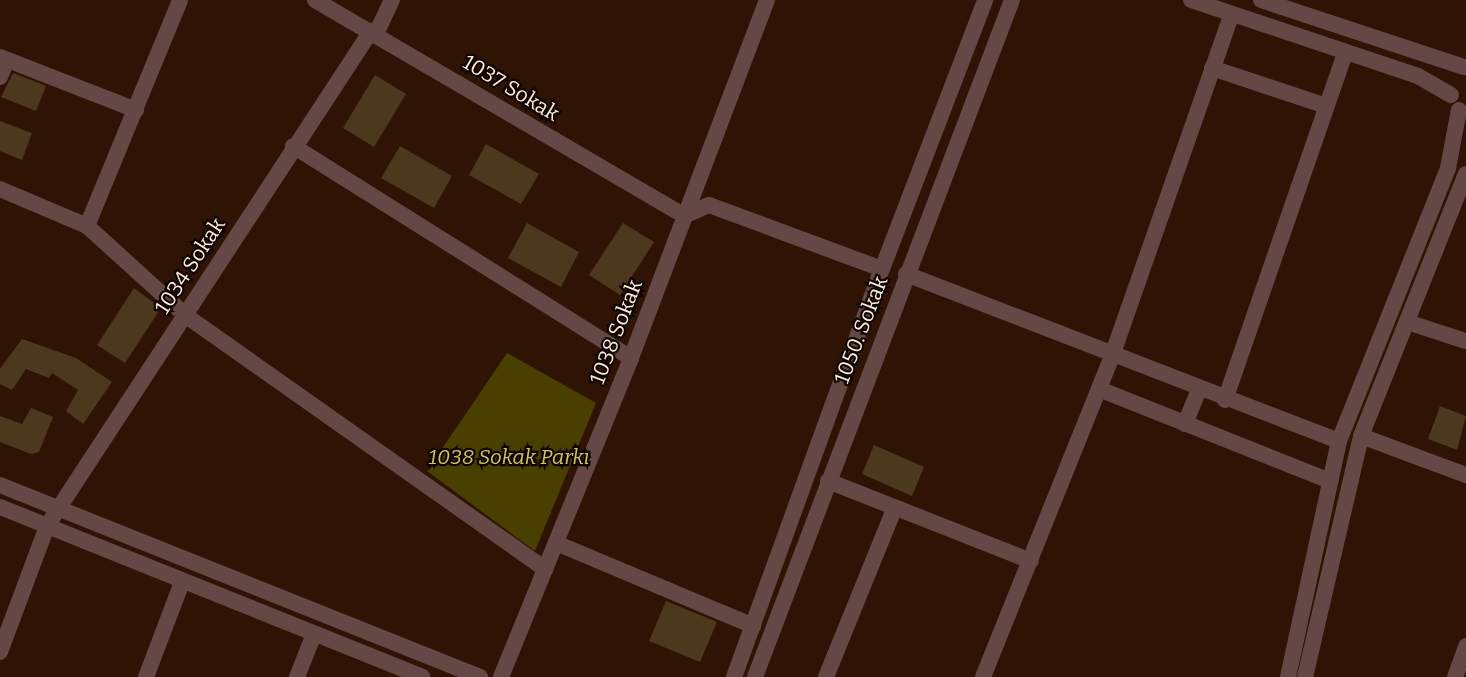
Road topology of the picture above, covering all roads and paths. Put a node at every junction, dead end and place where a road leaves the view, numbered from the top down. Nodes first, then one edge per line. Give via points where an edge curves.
1 (180, 0) edge
2 (315, 0) edge
3 (392, 0) edge
4 (767, 0) edge
5 (985, 0) edge
6 (1012, 0) edge
7 (1191, 0) edge
8 (1261, 0) edge
9 (1232, 14) junction
10 (374, 33) junction
11 (1345, 53) junction
12 (3, 59) edge
13 (1465, 66) edge
14 (1212, 68) junction
15 (0, 77) edge
16 (1326, 106) junction
17 (1459, 108) edge
18 (136, 110) junction
19 (293, 146) junction
20 (1466, 174) edge
21 (0, 189) edge
22 (684, 216) junction
23 (87, 226) junction
24 (882, 269) junction
25 (906, 274) junction
26 (185, 315) junction
27 (1407, 322) junction
28 (1466, 341) edge
29 (1113, 353) junction
30 (631, 358) junction
31 (1099, 389) junction
32 (1199, 389) junction
33 (1225, 400) junction
34 (1185, 424) junction
35 (1361, 436) junction
36 (1339, 441) junction
37 (1466, 475) edge
38 (828, 481) junction
39 (1330, 481) junction
40 (0, 485) edge
41 (0, 507) edge
42 (895, 507) junction
43 (60, 508) junction
44 (47, 526) junction
45 (556, 543) junction
46 (1031, 561) junction
47 (545, 569) junction
48 (182, 582) junction
49 (753, 626) junction
50 (314, 634) junction
51 (1466, 646) edge
52 (0, 652) edge
53 (1457, 676) edge
54 (146, 677) edge
55 (297, 677) edge
56 (422, 677) edge
57 (480, 677) edge
58 (501, 677) edge
59 (734, 677) edge
60 (755, 677) edge
61 (826, 677) edge
62 (983, 677) edge
63 (1287, 677) edge
64 (1305, 677) edge

1 - 18 street
2 - 10 street, 1037 Sokak
3 - 10 street, 1034 Sokak
4 - 22 street, 1038 Sokak
5 - 24 street, 1050. Sokak
6 - 25 street, 1050. Sokak
7 - 9 street
8 - 13 street
9 - 11 street
9 - 14 street
10 - 19 street, 1034 Sokak
10 - 22 street, 1037 Sokak
11 - 16 street
11 - 17 street via 1419,76
12 - 15 street
12 - 18 street
13 - 17 street via 1455,76
14 - 16 street
14 - 29 street
16 - 33 street
17 - 36 street via 1448,168
18 - 23 street
19 - 26 street, 1034 Sokak
19 - 30 street
20 - 27 street
21 - 23 street
22 - 24 street via 709,205
22 - 30 street, 1038 Sokak
23 - 26 street
24 - 49 street, 1050. Sokak
25 - 29 street
25 - 38 street, 1050. Sokak
26 - 43 street, 1034 Sokak
26 - 47 street
27 - 28 street
27 - 35 street
29 - 31 street
29 - 32 street
30 - 45 street, 1038 Sokak
31 - 34 street
31 - 46 street
32 - 33 street
32 - 34 street
33 - 36 street
34 - 39 street
35 - 37 street
35 - 64 street
36 - 39 street
38 - 42 street
38 - 60 street, 1050. Sokak
39 - 63 street
40 - 43 street
41 - 44 street
42 - 46 street
42 - 61 street
43 - 44 street, 1034 Sokak
43 - 57 street
44 - 48 street
44 - 52 street, 1034 Sokak
45 - 47 street, 1038 Sokak
45 - 49 street
46 - 62 street
47 - 58 street, 1038 Sokak
48 - 50 street
48 - 54 street
49 - 59 street, 1050. Sokak
50 - 55 street
50 - 56 street
51 - 53 street

